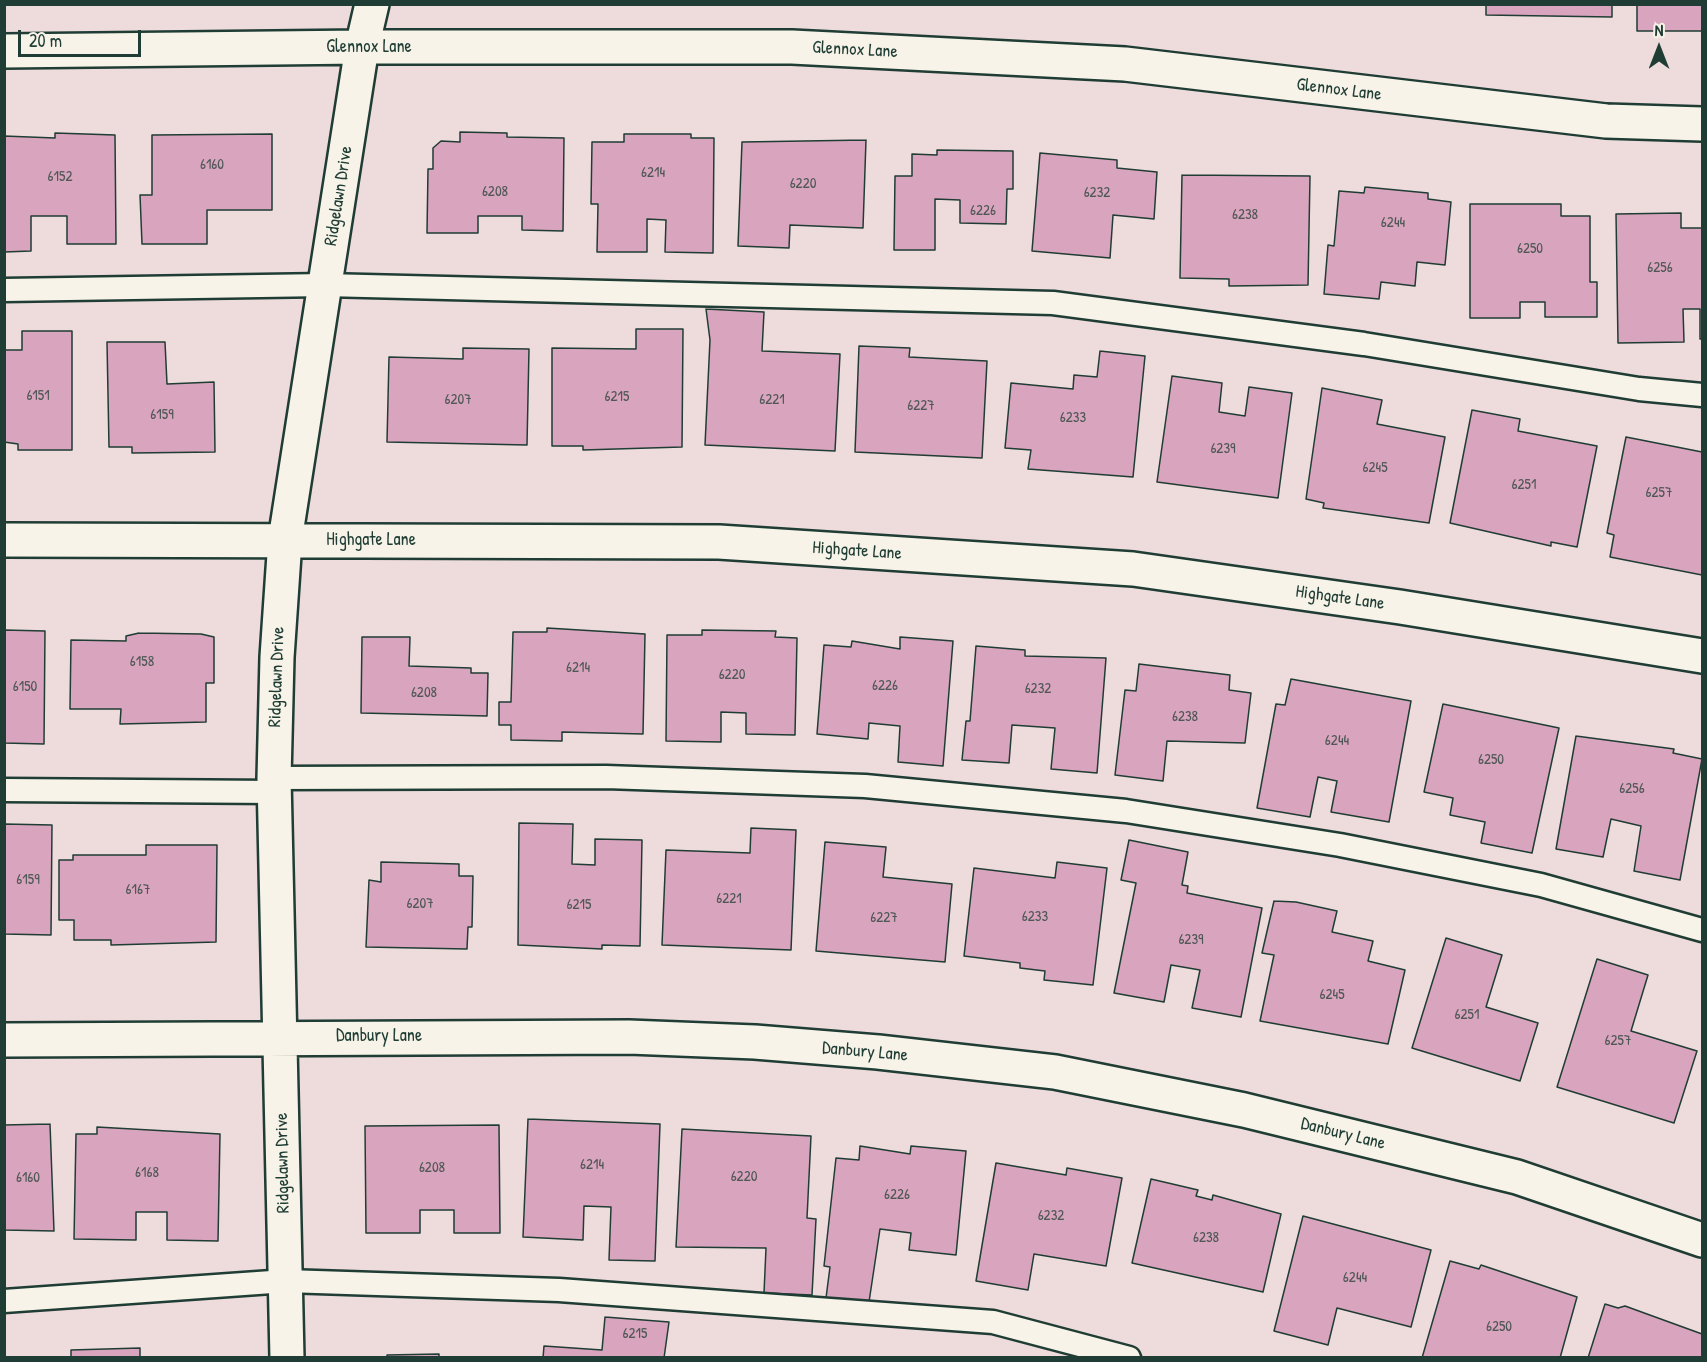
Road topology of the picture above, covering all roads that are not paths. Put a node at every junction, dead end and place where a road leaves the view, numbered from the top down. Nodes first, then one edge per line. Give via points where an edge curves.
1 (372, 4) edge
2 (362, 46) junction
3 (4, 51) edge
4 (1702, 124) edge
5 (325, 285) junction
6 (4, 290) edge
7 (1702, 395) edge
8 (4, 540) edge
9 (285, 540) junction
10 (1702, 656) edge
11 (275, 785) junction
12 (4, 790) edge
13 (1702, 930) edge
14 (281, 1038) junction
15 (4, 1040) edge
16 (1702, 1240) edge
17 (286, 1281) junction
18 (4, 1301) edge
19 (287, 1358) edge
20 (1129, 1358) edge

1 - 2 street, Ridgelawn Drive
2 - 3 street, Glennox Lane
2 - 4 street, Glennox Lane via 792,47 1125,64 1606,121
2 - 5 street, Ridgelawn Drive
5 - 6 lane
5 - 7 lane via 1053,303 1364,344 1640,389
5 - 9 street, Ridgelawn Drive
8 - 9 street, Highgate Lane
9 - 10 street, Highgate Lane via 718,542 1133,569
9 - 11 street, Ridgelawn Drive via 277,657
11 - 12 lane
11 - 13 lane via 606,777 866,786 1126,811 1340,845 1541,885
11 - 14 street, Ridgelawn Drive
14 - 15 street, Danbury Lane
14 - 16 street, Danbury Lane via 629,1037 755,1042 1055,1072 1244,1110 1517,1177
14 - 17 street, Ridgelawn Drive
17 - 18 lane
17 - 19 street, Ridgelawn Drive
17 - 20 lane via 559,1290 993,1322

